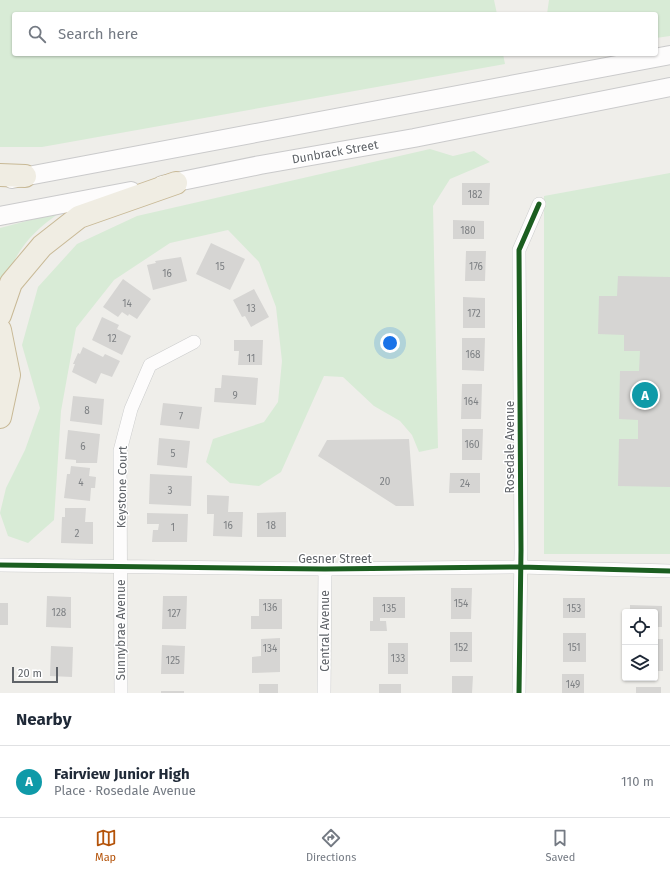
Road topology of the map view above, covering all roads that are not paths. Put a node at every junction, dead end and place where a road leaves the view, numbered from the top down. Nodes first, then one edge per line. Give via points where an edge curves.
1 (670, 55) edge
2 (670, 87) edge
3 (0, 175) edge
4 (25, 176) junction
5 (0, 181) edge
6 (176, 183) junction
7 (539, 204) dead end
8 (0, 216) edge
9 (0, 315) edge
10 (0, 330) edge
11 (194, 342) dead end
12 (0, 417) edge
13 (0, 565) edge
14 (520, 567) junction
15 (121, 568) junction
16 (325, 569) junction
17 (670, 571) edge
18 (121, 693) edge
19 (324, 693) edge
20 (519, 693) edge

1 - 4 main road
2 - 6 main road, Dunbrack Street
3 - 4 highway
4 - 5 main road
6 - 8 main road, Dunbrack Street
6 - 9 highway via 79,217 42,246 11,283
7 - 14 street, Rosedale Avenue via 519,250
10 - 12 highway via 9,375
11 - 15 street, Keystone Court via 150,365 131,409 120,451
13 - 15 street, Gesner Street
14 - 16 street, Gesner Street
14 - 17 street, Gesner Street
14 - 20 street, Rosedale Avenue
15 - 16 street, Gesner Street
15 - 18 street, Sunnybrae Avenue
16 - 19 street, Central Avenue

